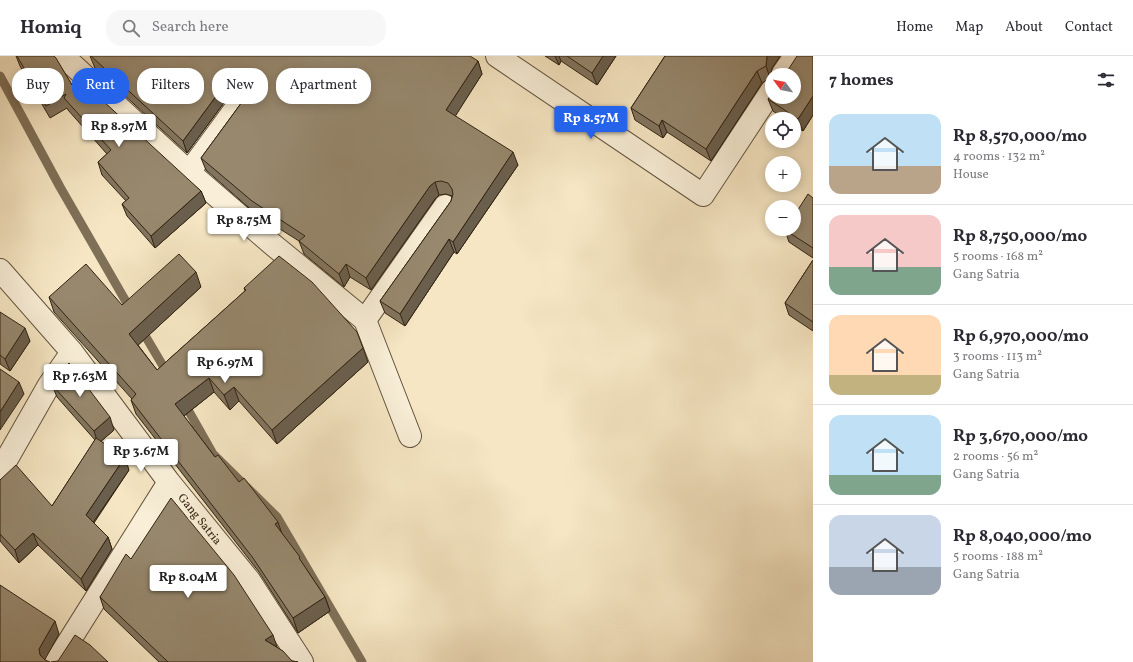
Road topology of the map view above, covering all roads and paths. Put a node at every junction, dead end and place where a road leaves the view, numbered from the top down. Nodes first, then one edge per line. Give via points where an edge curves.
1 (63, 56) edge
2 (497, 56) edge
3 (795, 56) edge
4 (787, 68) edge
5 (765, 101) edge
6 (236, 108) edge
7 (189, 172) junction
8 (445, 206) edge
9 (0, 270) edge
10 (365, 320) junction
11 (72, 352) junction
12 (410, 436) dead end
13 (0, 471) edge
14 (169, 482) junction
15 (56, 662) edge
16 (302, 662) edge

1 - 7 street
2 - 5 street via 703,195
3 - 4 street
6 - 7 street
7 - 10 street
8 - 10 street
9 - 11 street, Gang Satria
10 - 12 street
11 - 13 street via 49,385
11 - 14 street, Gang Satria
14 - 15 street
14 - 16 street, Gang Satria via 249,580

